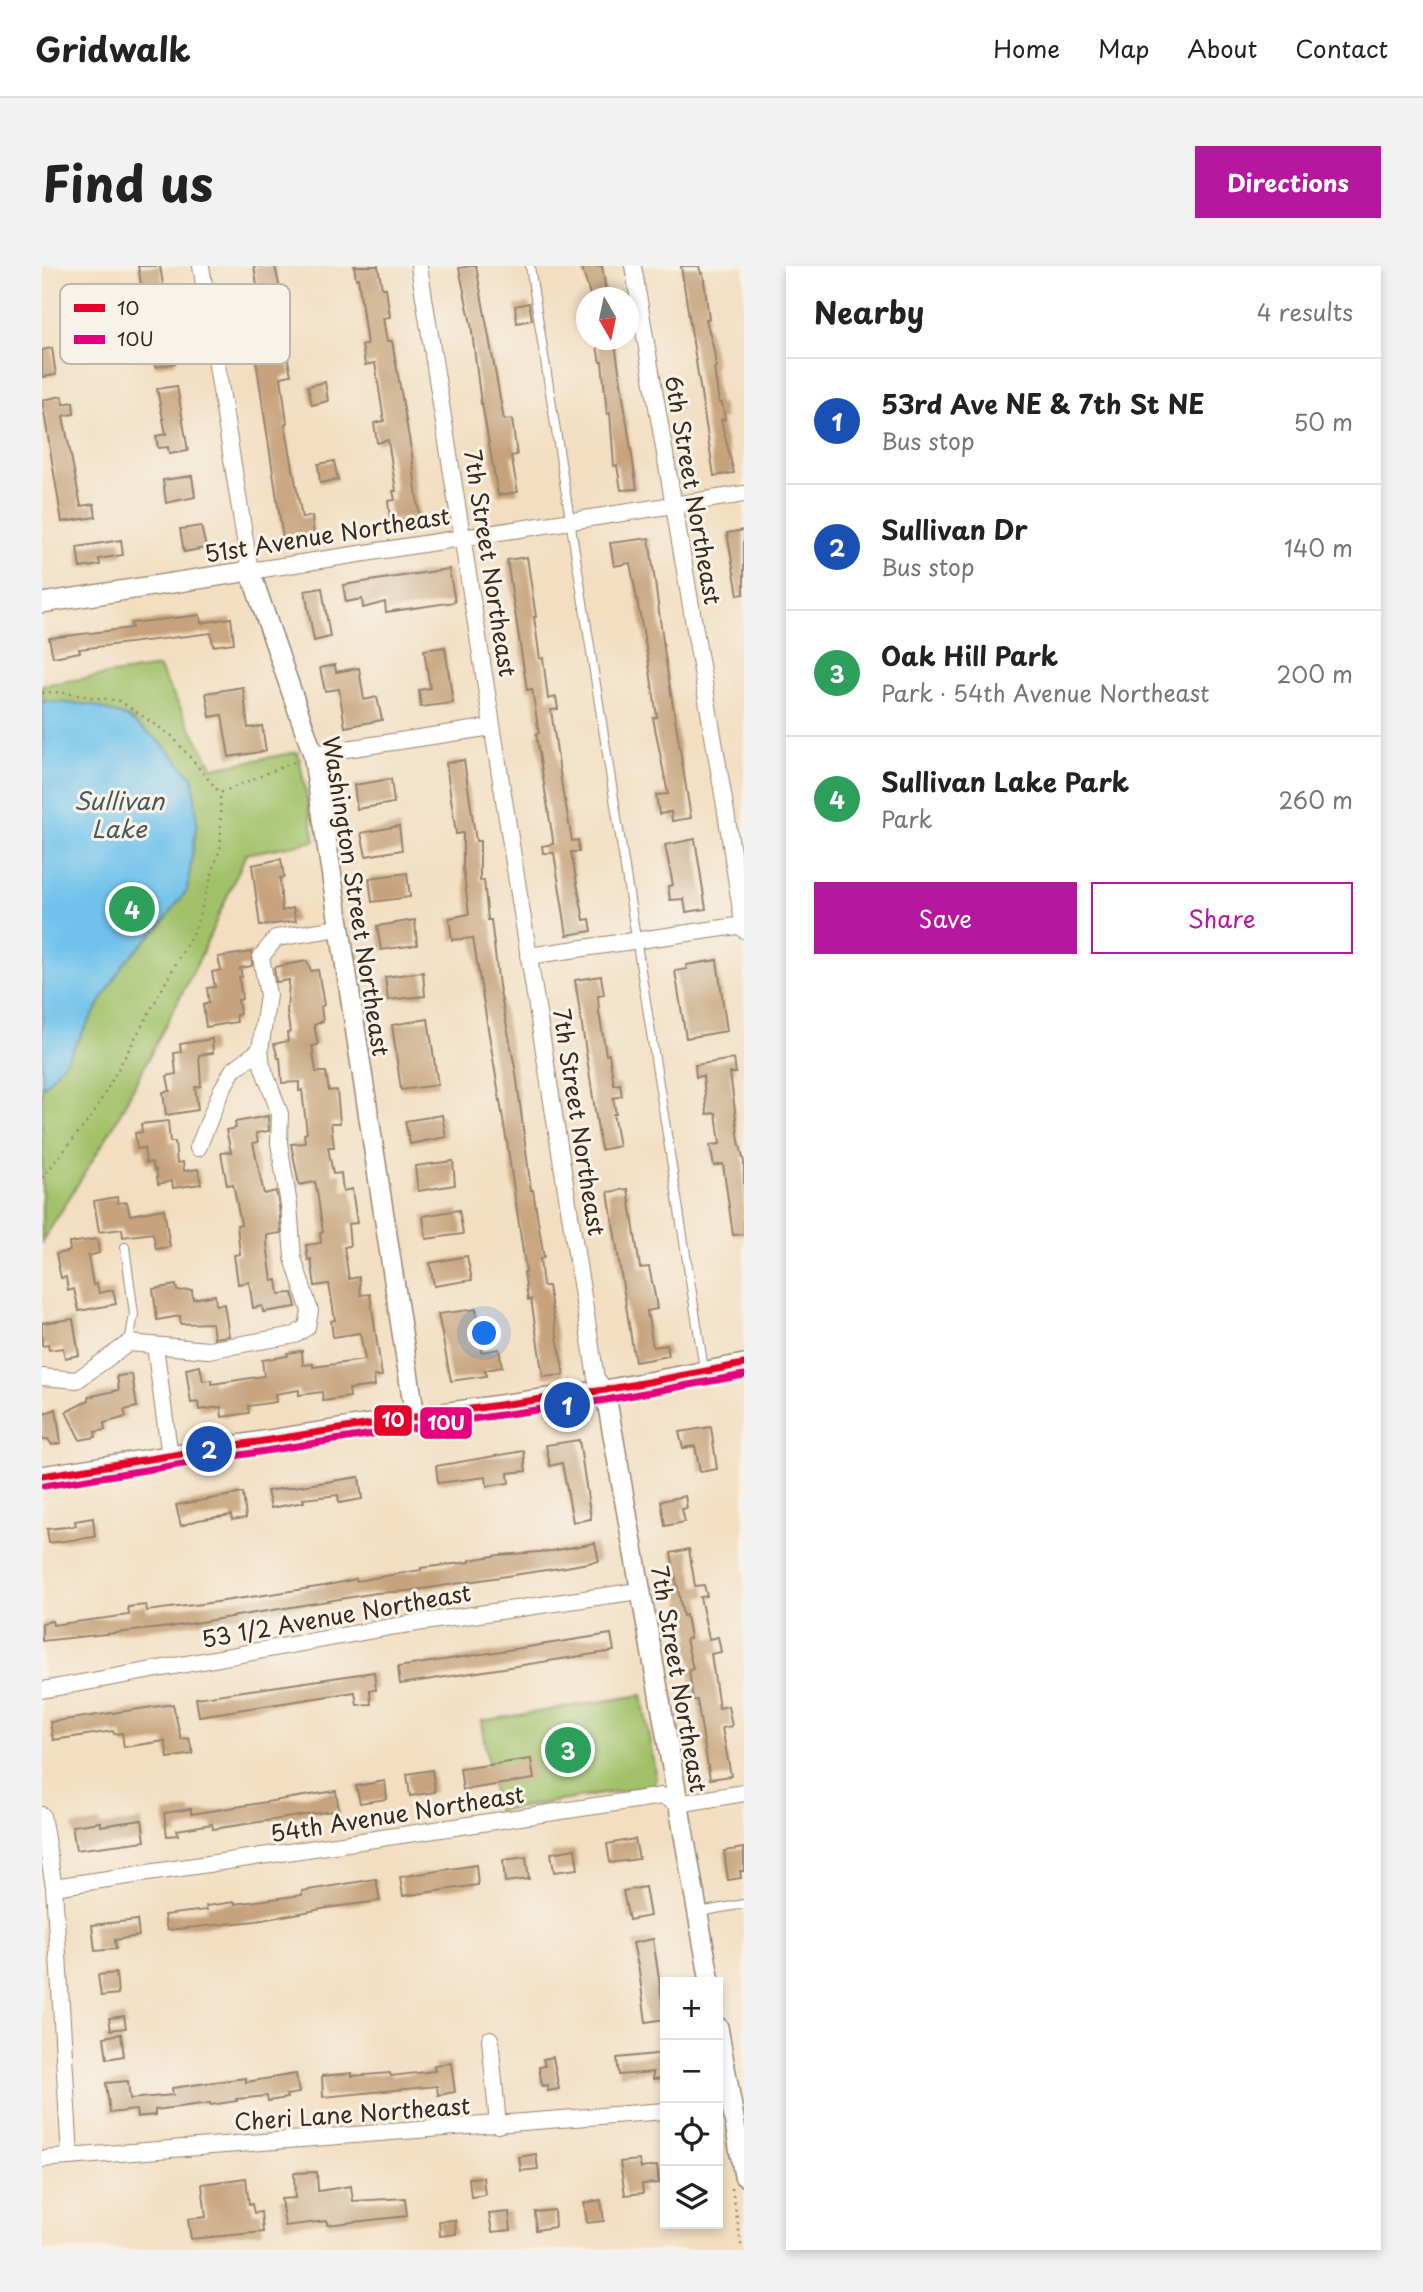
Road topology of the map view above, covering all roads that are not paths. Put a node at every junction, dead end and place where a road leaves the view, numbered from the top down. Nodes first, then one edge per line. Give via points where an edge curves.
1 (201, 266) edge
2 (419, 266) edge
3 (530, 266) edge
4 (633, 266) edge
5 (204, 284) edge
6 (217, 364) edge
7 (744, 494) edge
8 (674, 505) junction
9 (570, 521) junction
10 (462, 538) junction
11 (250, 571) junction
12 (42, 603) edge
13 (492, 727) junction
14 (313, 754) junction
15 (744, 926) edge
16 (338, 928) junction
17 (636, 940) junction
18 (528, 956) junction
19 (260, 1050) junction
20 (198, 1148) dead end
21 (125, 1247) dead end
22 (129, 1343) junction
23 (155, 1346) junction
24 (744, 1364) edge
25 (704, 1371) junction
26 (42, 1377) edge
27 (606, 1390) junction
28 (415, 1417) junction
29 (170, 1457) junction
30 (42, 1476) edge
31 (639, 1591) junction
32 (42, 1690) edge
33 (744, 1793) edge
34 (678, 1804) junction
35 (42, 1815) edge
36 (54, 1887) junction
37 (744, 1904) edge
38 (697, 1913) junction
39 (709, 1977) edge
40 (490, 2039) dead end
41 (720, 2040) edge
42 (660, 2110) edge
43 (732, 2111) edge
44 (498, 2125) junction
45 (69, 2157) junction
46 (42, 2159) edge
47 (744, 2176) edge

1 - 5 street, Washington Street Northeast
2 - 10 street, 7th Street Northeast
3 - 9 lane
4 - 8 street, 6th Street Northeast
6 - 11 street, Washington Street Northeast
7 - 8 street, 51st Avenue Northeast
8 - 9 street, 51st Avenue Northeast
8 - 15 street, 6th Street Northeast
9 - 10 street, 51st Avenue Northeast
9 - 17 lane
10 - 11 street, 51st Avenue Northeast
10 - 13 street, 7th Street Northeast
11 - 12 street, 51st Avenue Northeast
11 - 14 street, Washington Street Northeast
13 - 14 street
13 - 18 street, 7th Street Northeast
14 - 16 street, Washington Street Northeast
15 - 17 street
16 - 19 street via 276,938 261,957 268,995
16 - 28 street, Washington Street Northeast
17 - 18 street
17 - 25 lane
18 - 27 street, 7th Street Northeast via 596,1378
19 - 20 street via 233,1070
19 - 23 street via 280,1114 279,1143 293,1258 310,1311 307,1327 295,1335 208,1350
21 - 22 lane via 134,1314
22 - 23 street
22 - 26 street via 77,1380
23 - 29 street
24 - 25 street
25 - 27 street
27 - 28 street
27 - 31 street, 7th Street Northeast
28 - 29 street
29 - 30 street
31 - 32 street, 53 1/2 Avenue Northeast via 396,1626
31 - 34 street, 7th Street Northeast
33 - 34 street, 54th Avenue Northeast
34 - 36 street, 54th Avenue Northeast via 662,1796
34 - 38 street, 7th Street Northeast
35 - 36 street
36 - 45 street
37 - 38 lane
38 - 39 street, 7th Street Northeast
40 - 44 street
41 - 43 street
42 - 44 street, Cheri Lane Northeast
43 - 47 street
44 - 45 street, Cheri Lane Northeast
45 - 46 street, Cheri Lane Northeast

